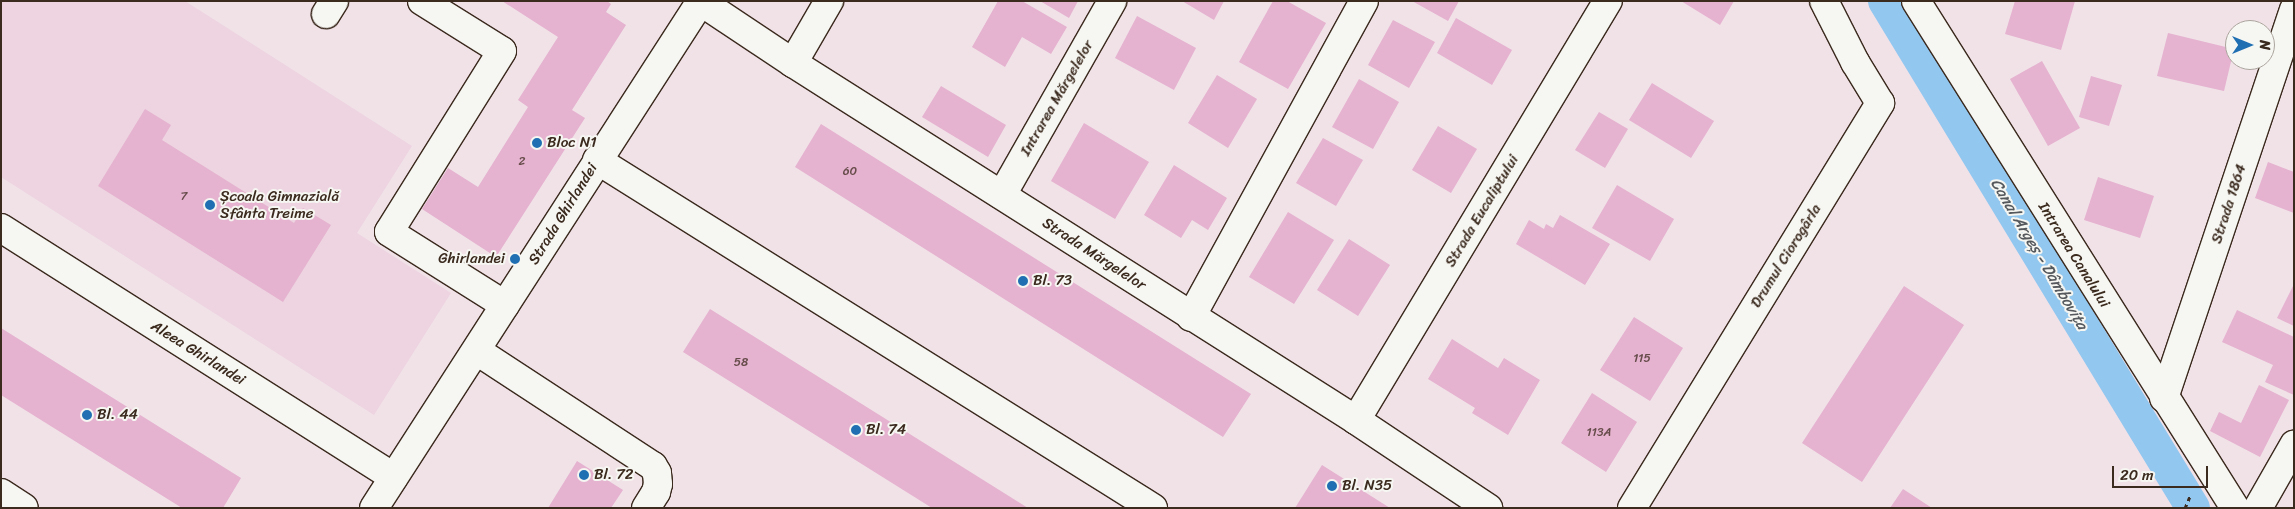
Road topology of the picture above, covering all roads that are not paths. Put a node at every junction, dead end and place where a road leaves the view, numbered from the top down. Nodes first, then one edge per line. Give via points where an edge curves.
1 (422, 1) edge
2 (700, 1) edge
3 (829, 1) edge
4 (1112, 1) edge
5 (1364, 1) edge
6 (1608, 1) edge
7 (1824, 1) edge
8 (1916, 1) edge
9 (2294, 9) edge
10 (793, 63) junction
11 (597, 160) junction
12 (1002, 195) junction
13 (1, 228) edge
14 (505, 305) junction
15 (1191, 317) junction
16 (476, 351) junction
17 (2164, 398) junction
18 (1356, 420) junction
19 (2294, 445) edge
20 (394, 478) junction
21 (1, 493) edge
22 (24, 508) edge
23 (374, 508) edge
24 (646, 508) edge
25 (1153, 508) edge
26 (1488, 508) edge
27 (1632, 508) edge
28 (2235, 508) edge
29 (2258, 508) edge

1 - 14 street via 502,51 389,232
2 - 10 street, Strada Mărgelelor
2 - 11 street, Strada Ghirlandei
3 - 10 street
4 - 12 street, Intrarea Mărgelelor
5 - 15 street
6 - 18 street, Strada Eucaliptului
7 - 27 street, Drumul Ciorogârla via 1880,103
8 - 17 street, Intrarea Canalului
9 - 17 street, Strada 1864
10 - 12 street, Strada Mărgelelor
11 - 14 street, Strada Ghirlandei
11 - 25 street
12 - 15 street, Strada Mărgelelor
13 - 20 street, Aleea Ghirlandei
14 - 16 street, Strada Ghirlandei
15 - 18 street, Strada Mărgelelor
16 - 20 street, Strada Ghirlandei
16 - 24 street via 653,466 658,484
17 - 28 street, Intrarea Canalului
18 - 26 street, Strada Mărgelelor
19 - 29 street
20 - 23 street, Strada Ghirlandei
21 - 22 street

